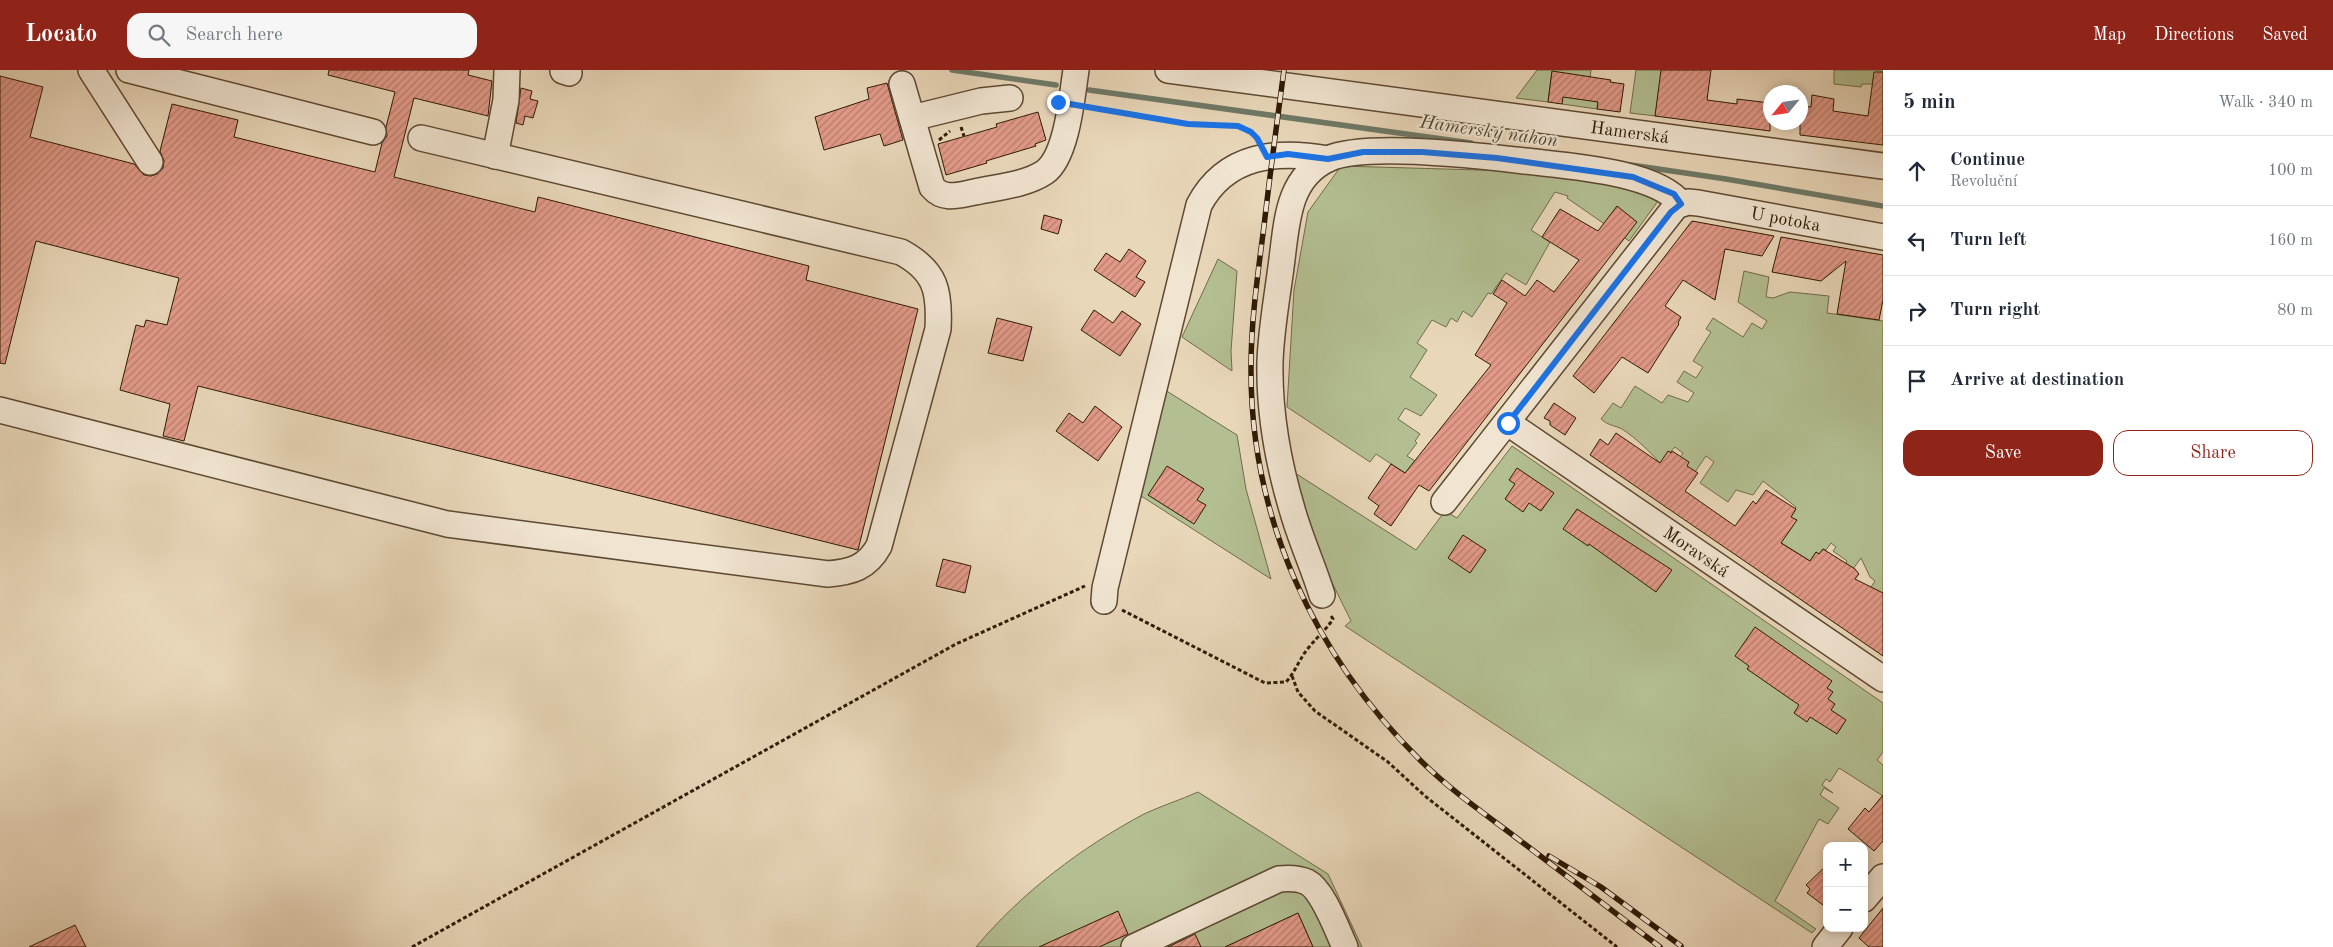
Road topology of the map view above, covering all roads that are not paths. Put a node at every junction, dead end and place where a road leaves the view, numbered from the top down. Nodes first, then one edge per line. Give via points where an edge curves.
1 (91, 70) edge
2 (129, 70) edge
3 (507, 70) edge
4 (1076, 70) edge
5 (1168, 70) edge
6 (902, 84) dead end
7 (1010, 98) dead end
8 (912, 118) junction
9 (373, 132) dead end
10 (421, 138) dead end
11 (495, 156) junction
12 (1328, 159) junction
13 (150, 162) dead end
14 (1883, 166) edge
15 (1685, 203) junction
16 (1883, 237) edge
17 (0, 410) edge
18 (1508, 423) junction
19 (1444, 502) dead end
20 (1104, 595) road end
21 (1322, 595) road end
22 (1883, 679) edge
23 (1883, 877) edge
24 (1868, 894) edge
25 (1837, 932) edge
26 (1134, 947) edge
27 (1345, 947) edge
28 (1825, 947) edge

1 - 13 street
2 - 9 street
3 - 11 street via 506,100
4 - 8 street via 1057,156 1046,171 1022,181 953,196 941,194 932,187
5 - 14 street, Hamerská
6 - 8 street
7 - 8 street via 981,101
10 - 11 street
11 - 17 street via 902,252 919,262 938,294 938,329 879,546 866,564 855,571 828,574 447,524
12 - 15 street via 1363,152 1422,152 1536,162 1633,177 1674,194
12 - 20 street via 1288,154 1247,162 1222,174 1199,205
12 - 21 street via 1303,178 1290,204 1270,362 1276,440 1283,474
15 - 16 street, U potoka
15 - 18 street via 1671,212
18 - 19 street
18 - 22 street, Moravská
23 - 24 street
25 - 28 street
26 - 27 street via 1279,879 1289,878 1313,887

